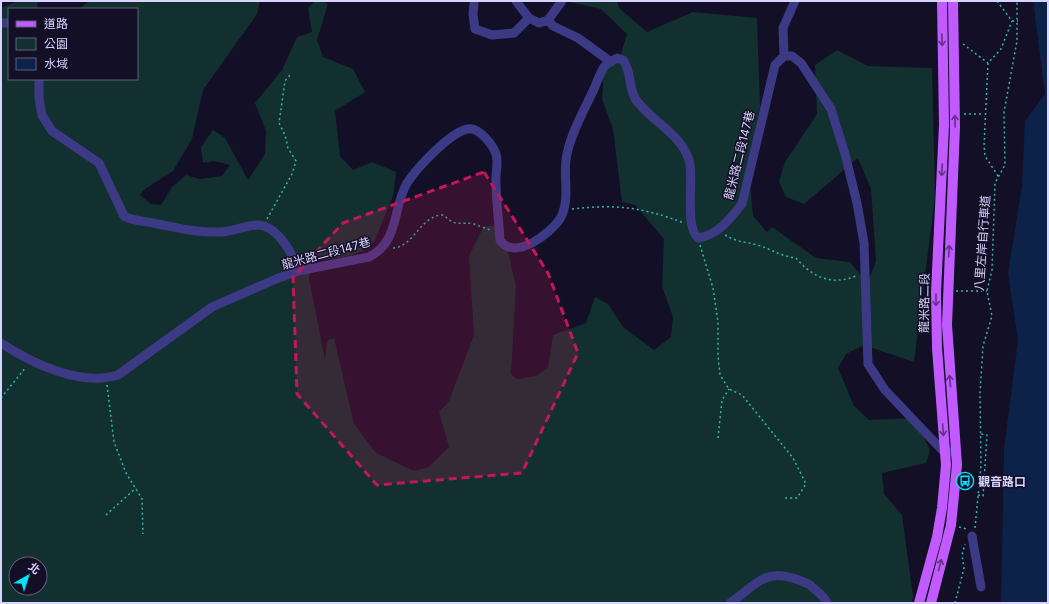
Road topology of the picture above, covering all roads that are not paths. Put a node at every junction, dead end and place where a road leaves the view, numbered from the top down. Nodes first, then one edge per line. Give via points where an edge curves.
1 (516, 1) edge
2 (562, 1) edge
3 (795, 1) edge
4 (942, 1) edge
5 (953, 1) edge
6 (475, 2) edge
7 (529, 18) junction
8 (548, 20) junction
9 (784, 56) junction
10 (610, 62) junction
11 (39, 80) edge
12 (298, 271) junction
13 (1, 343) edge
14 (944, 452) junction
15 (956, 452) junction
16 (973, 534) road end
17 (981, 586) dead end
18 (730, 603) edge
19 (827, 603) edge
20 (919, 603) edge
21 (931, 603) edge

1 - 7 street
2 - 8 street
3 - 9 street via 783,28
4 -> 14 main road, 龍米路二段 via 944,125 936,334
15 -> 5 main road, 龍米路二段 via 949,363 948,291 955,114
6 - 7 street via 473,14 476,29 492,35 514,33
7 - 8 street via 539,23
8 - 10 street via 553,26 578,38
9 - 10 street, 龍米路二段147巷 via 778,60 774,70 742,204 730,219 716,230 706,237 698,238 693,234 691,226 692,177 690,162 684,148 635,98 628,67 623,60 617,58
9 - 14 street via 792,56 801,64 831,109 845,154 864,244 868,364 885,390
10 - 12 street, 龍米路二段147巷 via 601,73 567,152 566,199 563,210 550,229 533,243 520,249 504,246 500,240 496,155 480,133 470,129 461,131 449,139 407,184 385,246 370,257
11 - 12 street via 42,114 52,131 99,163 124,216 132,220 200,231 220,232 252,225 263,226 278,236 294,258
12 - 13 street, 龍米路二段147巷 via 212,307 118,375 106,379 61,372 31,361
14 - 15 street
14 - 20 main road, 龍米路二段 via 946,466 942,508
21 -> 15 main road, 龍米路二段 via 951,525
16 - 17 street
18 - 19 street via 761,579 774,574 808,583

